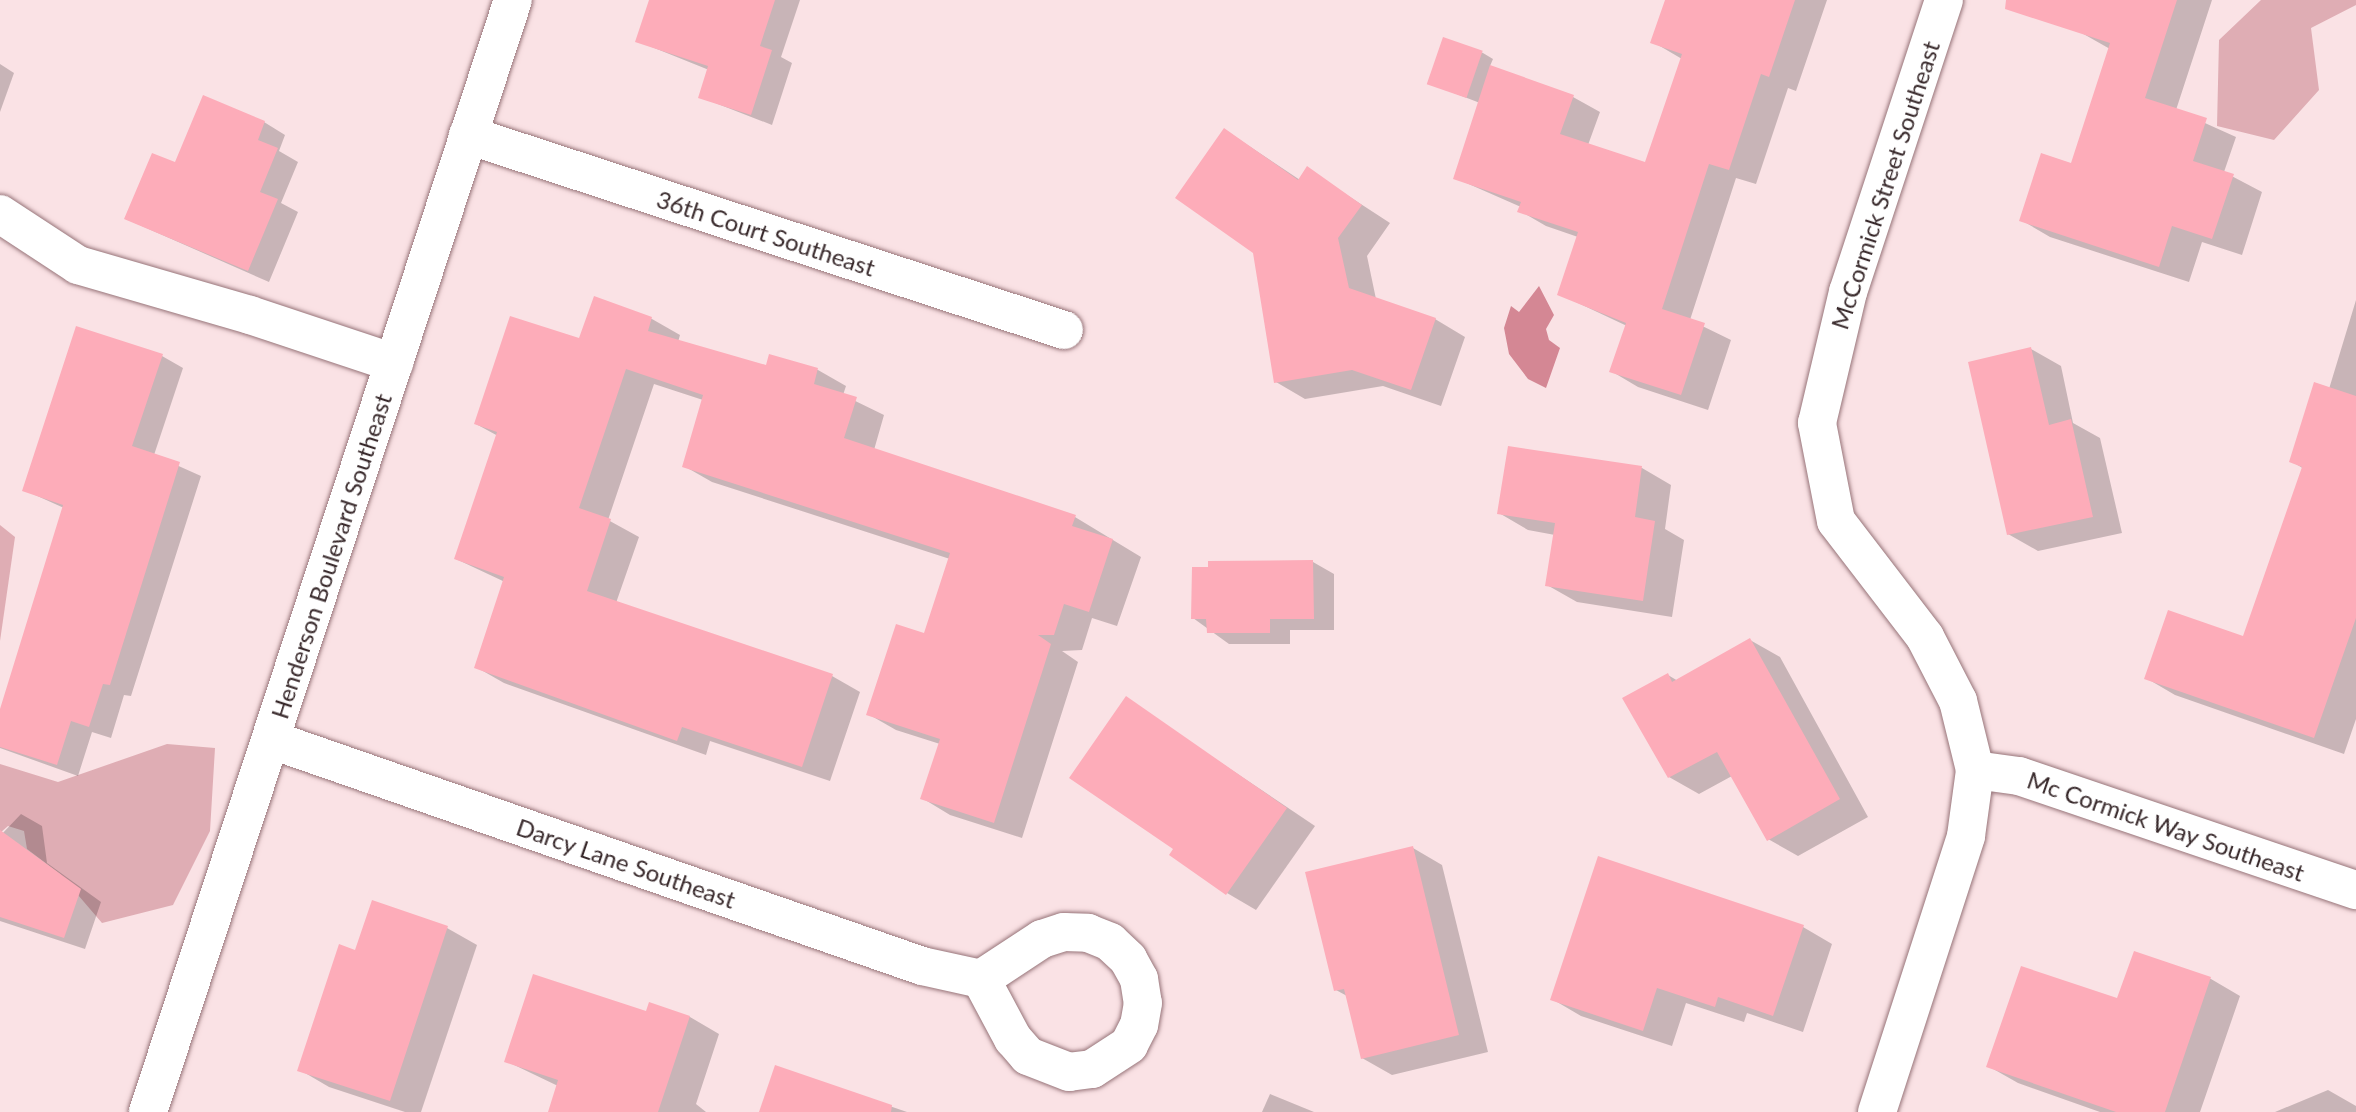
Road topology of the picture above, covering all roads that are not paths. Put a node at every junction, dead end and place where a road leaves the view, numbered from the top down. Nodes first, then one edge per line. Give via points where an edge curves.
1 (513, 0) edge
2 (1944, 0) edge
3 (468, 135) junction
4 (0, 214) edge
5 (1064, 330) dead end
6 (394, 363) junction
7 (272, 740) junction
8 (1975, 769) junction
9 (2356, 890) edge
10 (981, 979) dead end
11 (148, 1112) edge
12 (1877, 1112) edge

1 - 3 street, Henderson Boulevard Southeast
2 - 8 street, McCormick Street Southeast via 1848,292 1818,424 1836,521 1925,637 1958,701
3 - 5 street, 36th Court Southeast
3 - 6 street, Henderson Boulevard Southeast
4 - 6 street via 78,265
6 - 7 street, Henderson Boulevard Southeast
7 - 10 street, Darcy Lane Southeast via 922,966
7 - 11 street, Henderson Boulevard Southeast
8 - 9 street, Mc Cormick Way Southeast via 2019,776
8 - 12 street, McCormick Street Southeast via 1966,836

